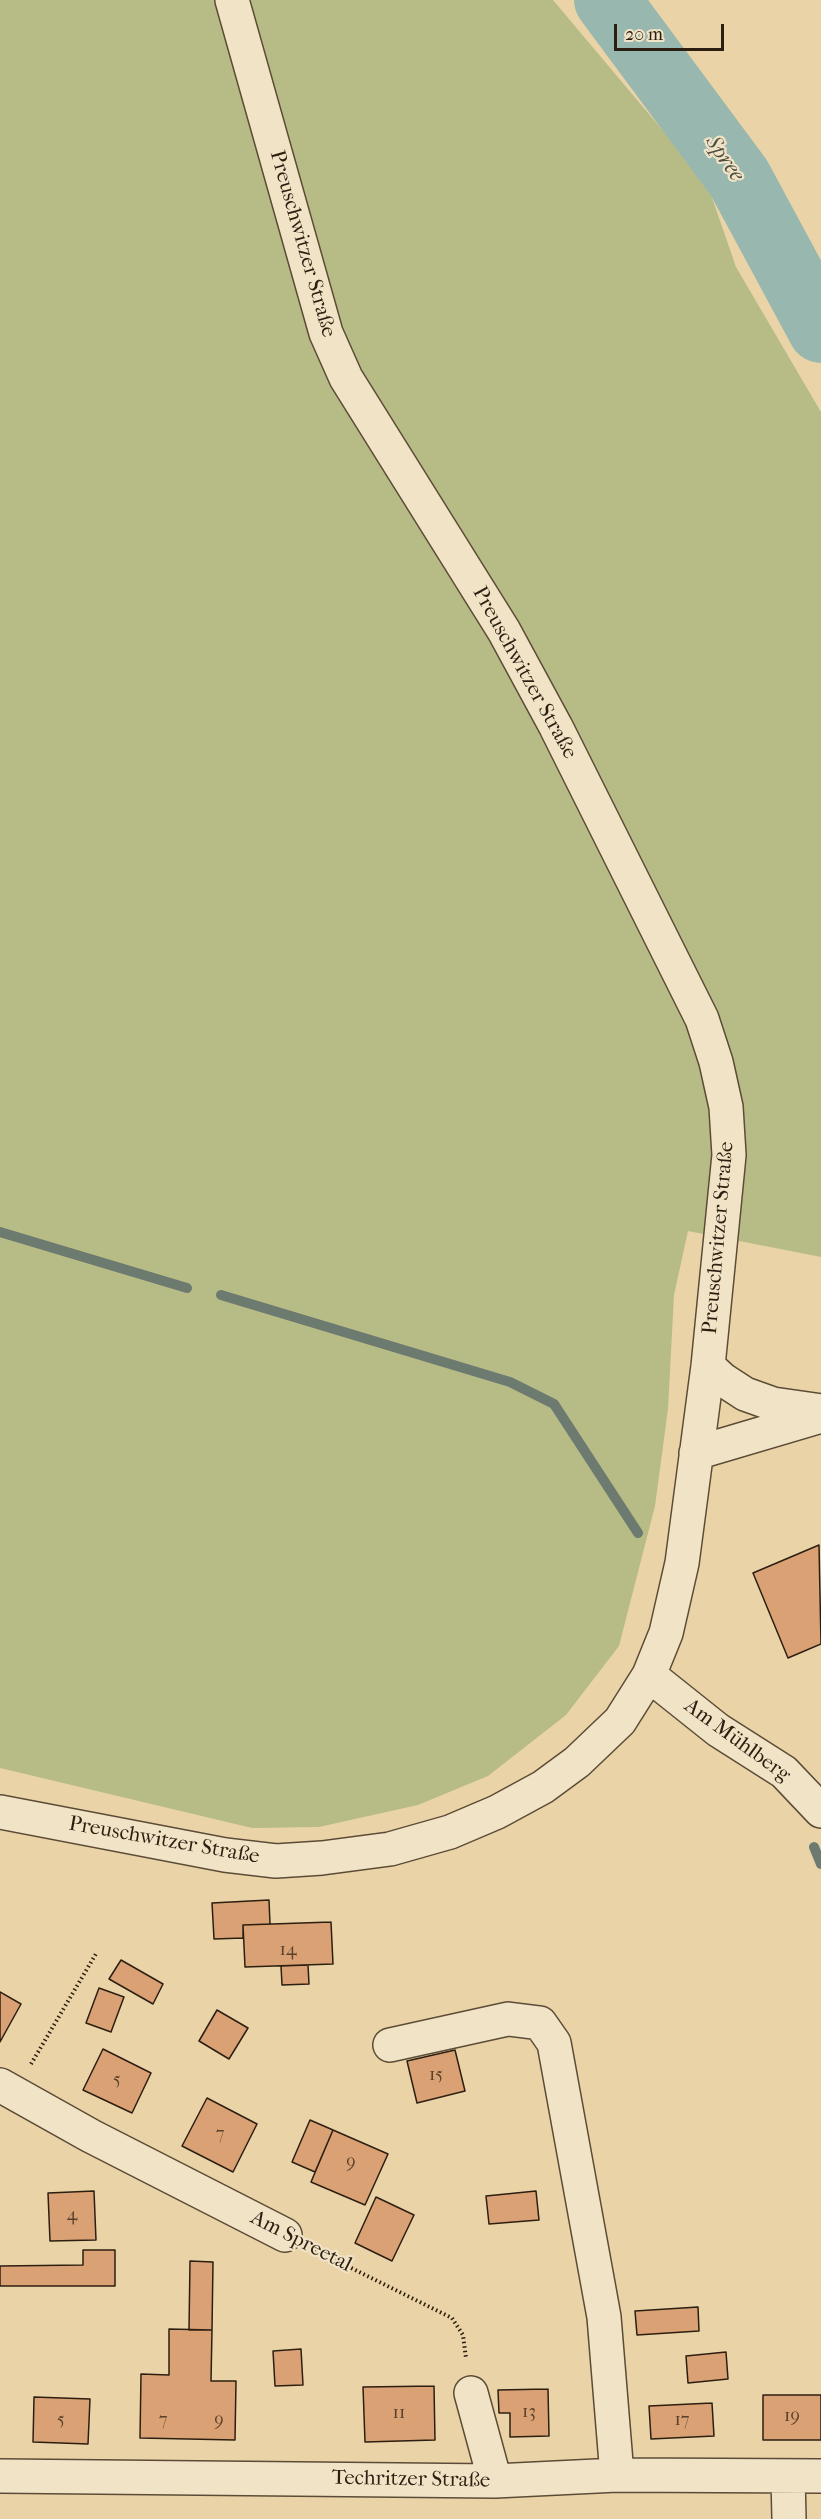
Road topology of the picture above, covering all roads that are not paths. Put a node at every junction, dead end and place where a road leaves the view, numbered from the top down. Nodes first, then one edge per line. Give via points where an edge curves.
1 (232, 0) edge
2 (708, 1366) junction
3 (821, 1411) edge
4 (821, 1416) edge
5 (696, 1454) junction
6 (649, 1676) junction
7 (821, 1811) edge
8 (0, 1812) edge
9 (390, 2045) dead end
10 (7, 2089) edge
11 (285, 2235) road end
12 (471, 2393) road end
13 (617, 2475) junction
14 (0, 2476) edge
15 (788, 2476) junction
16 (821, 2476) edge
17 (495, 2481) junction
18 (789, 2519) edge

1 - 2 street, Preuschwitzer Straße via 326,333 346,378 504,631 702,1019 726,1107 729,1155
2 - 3 street via 745,1395 773,1404
2 - 5 street, Preuschwitzer Straße
4 - 5 street
5 - 6 street, Preuschwitzer Straße via 682,1563 666,1633
6 - 7 street, Am Mühlberg via 718,1730 784,1772
6 - 8 street, Preuschwitzer Straße via 620,1721 577,1762 543,1787 450,1832 390,1849 276,1861
9 - 13 street via 508,2019 540,2023 554,2043 604,2317
10 - 11 street, Am Spreetal
12 - 17 street
13 - 15 street, Techritzer Straße
13 - 17 street, Techritzer Straße
14 - 17 street, Techritzer Straße
15 - 16 street, Techritzer Straße
15 - 18 street

